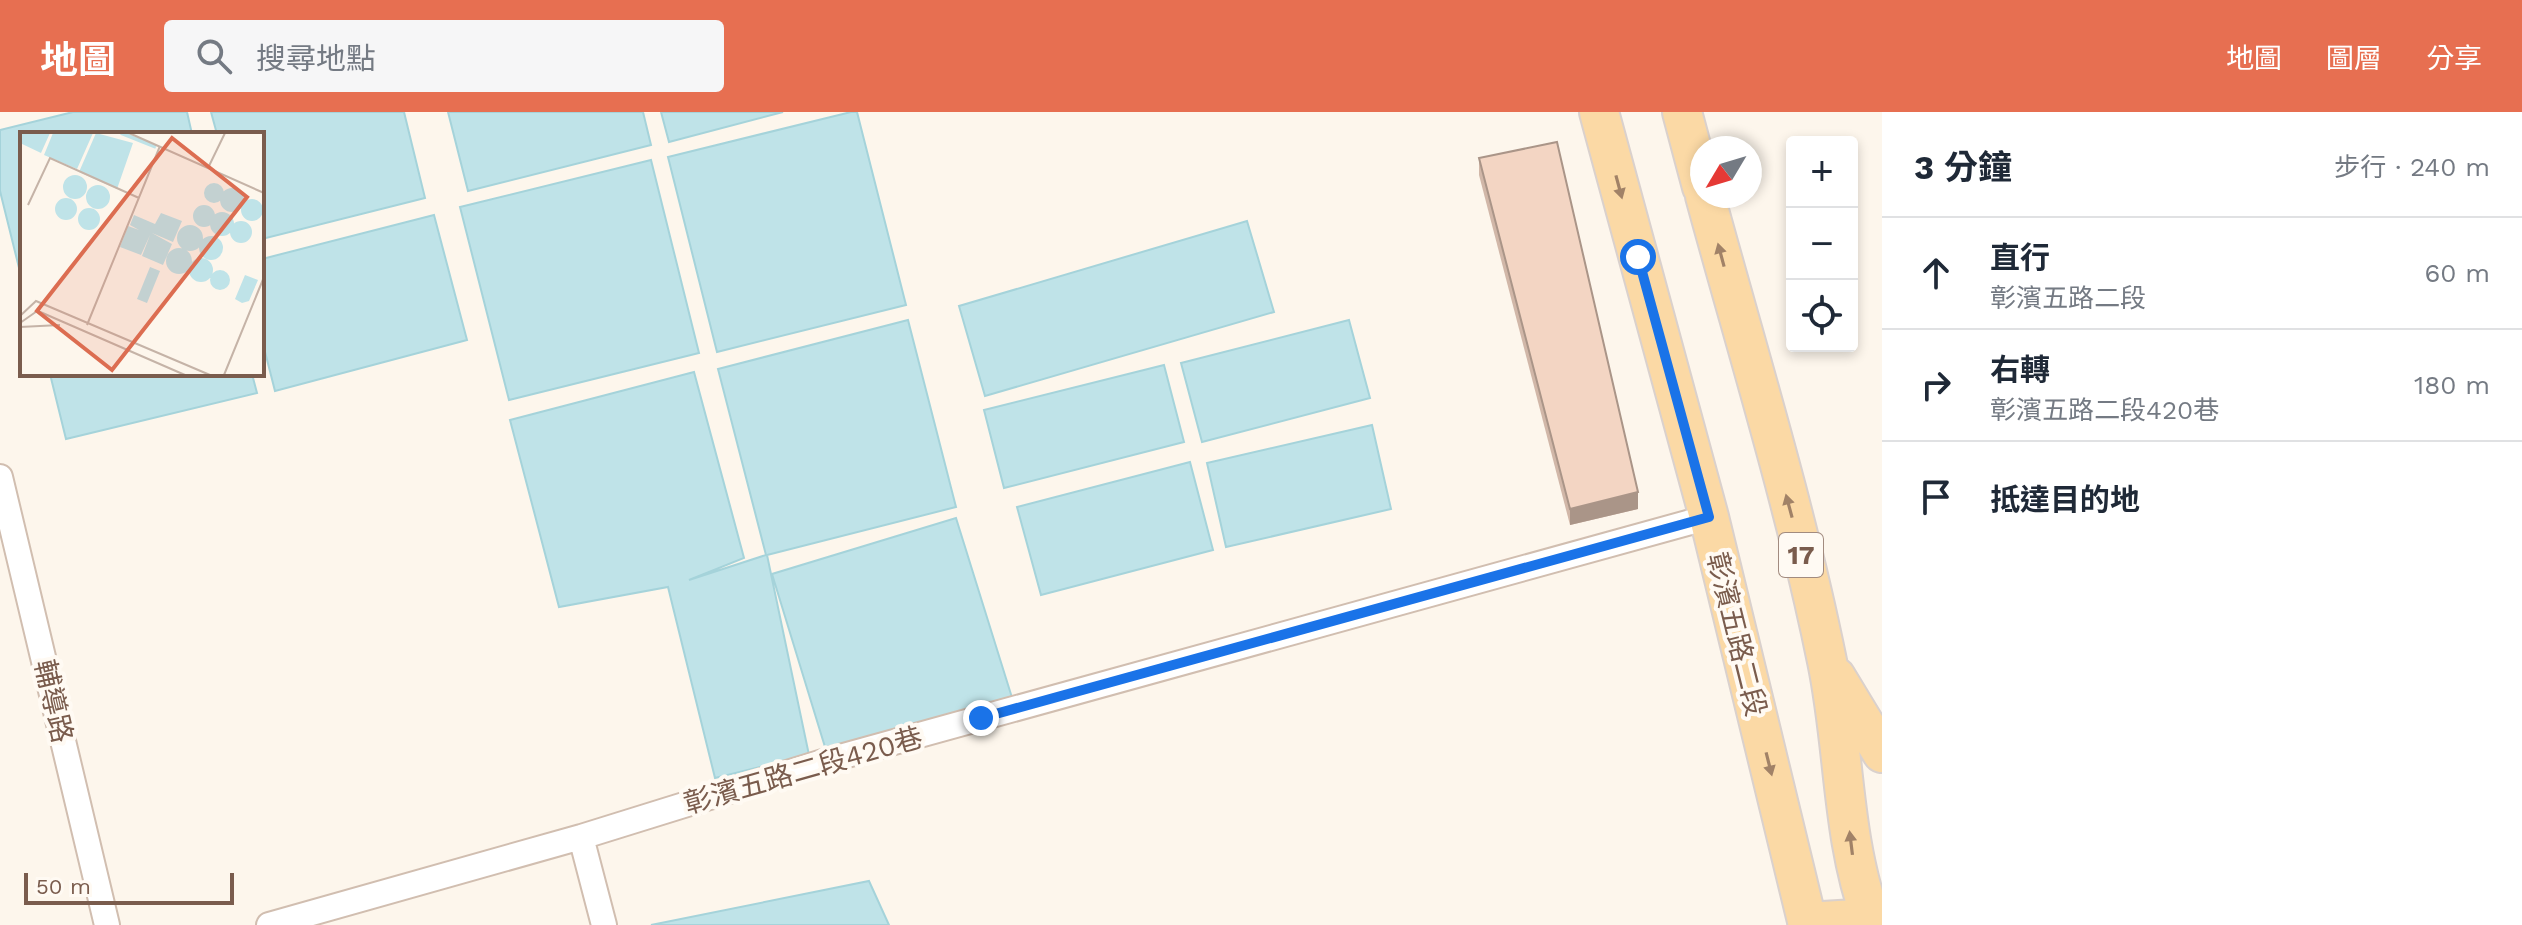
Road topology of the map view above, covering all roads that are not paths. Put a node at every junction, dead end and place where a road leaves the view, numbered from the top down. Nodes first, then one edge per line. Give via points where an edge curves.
1 (1599, 112) edge
2 (1682, 112) edge
3 (1690, 142) edge
4 (1708, 208) edge
5 (0, 477) edge
6 (1709, 517) junction
7 (6, 524) edge
8 (1828, 663) junction
9 (1882, 753) edge
10 (581, 837) junction
11 (1876, 920) edge
12 (1808, 924) edge
13 (107, 925) edge
14 (269, 925) edge
15 (604, 925) edge

1 -> 6 main road, 彰濱五路二段 / 17
2 - 3 main road
8 -> 4 main road, 17
5 - 7 street, 輔導路
6 - 10 street, 彰濱五路二段420巷 via 829,760
6 -> 12 main road, 彰濱五路二段 / 17
7 - 13 street, 輔導路
8 - 9 main road
11 -> 8 main road, 17 via 1855,876
10 - 14 street, 彰濱五路二段420巷
10 - 15 street
11 - 12 main road, 17

